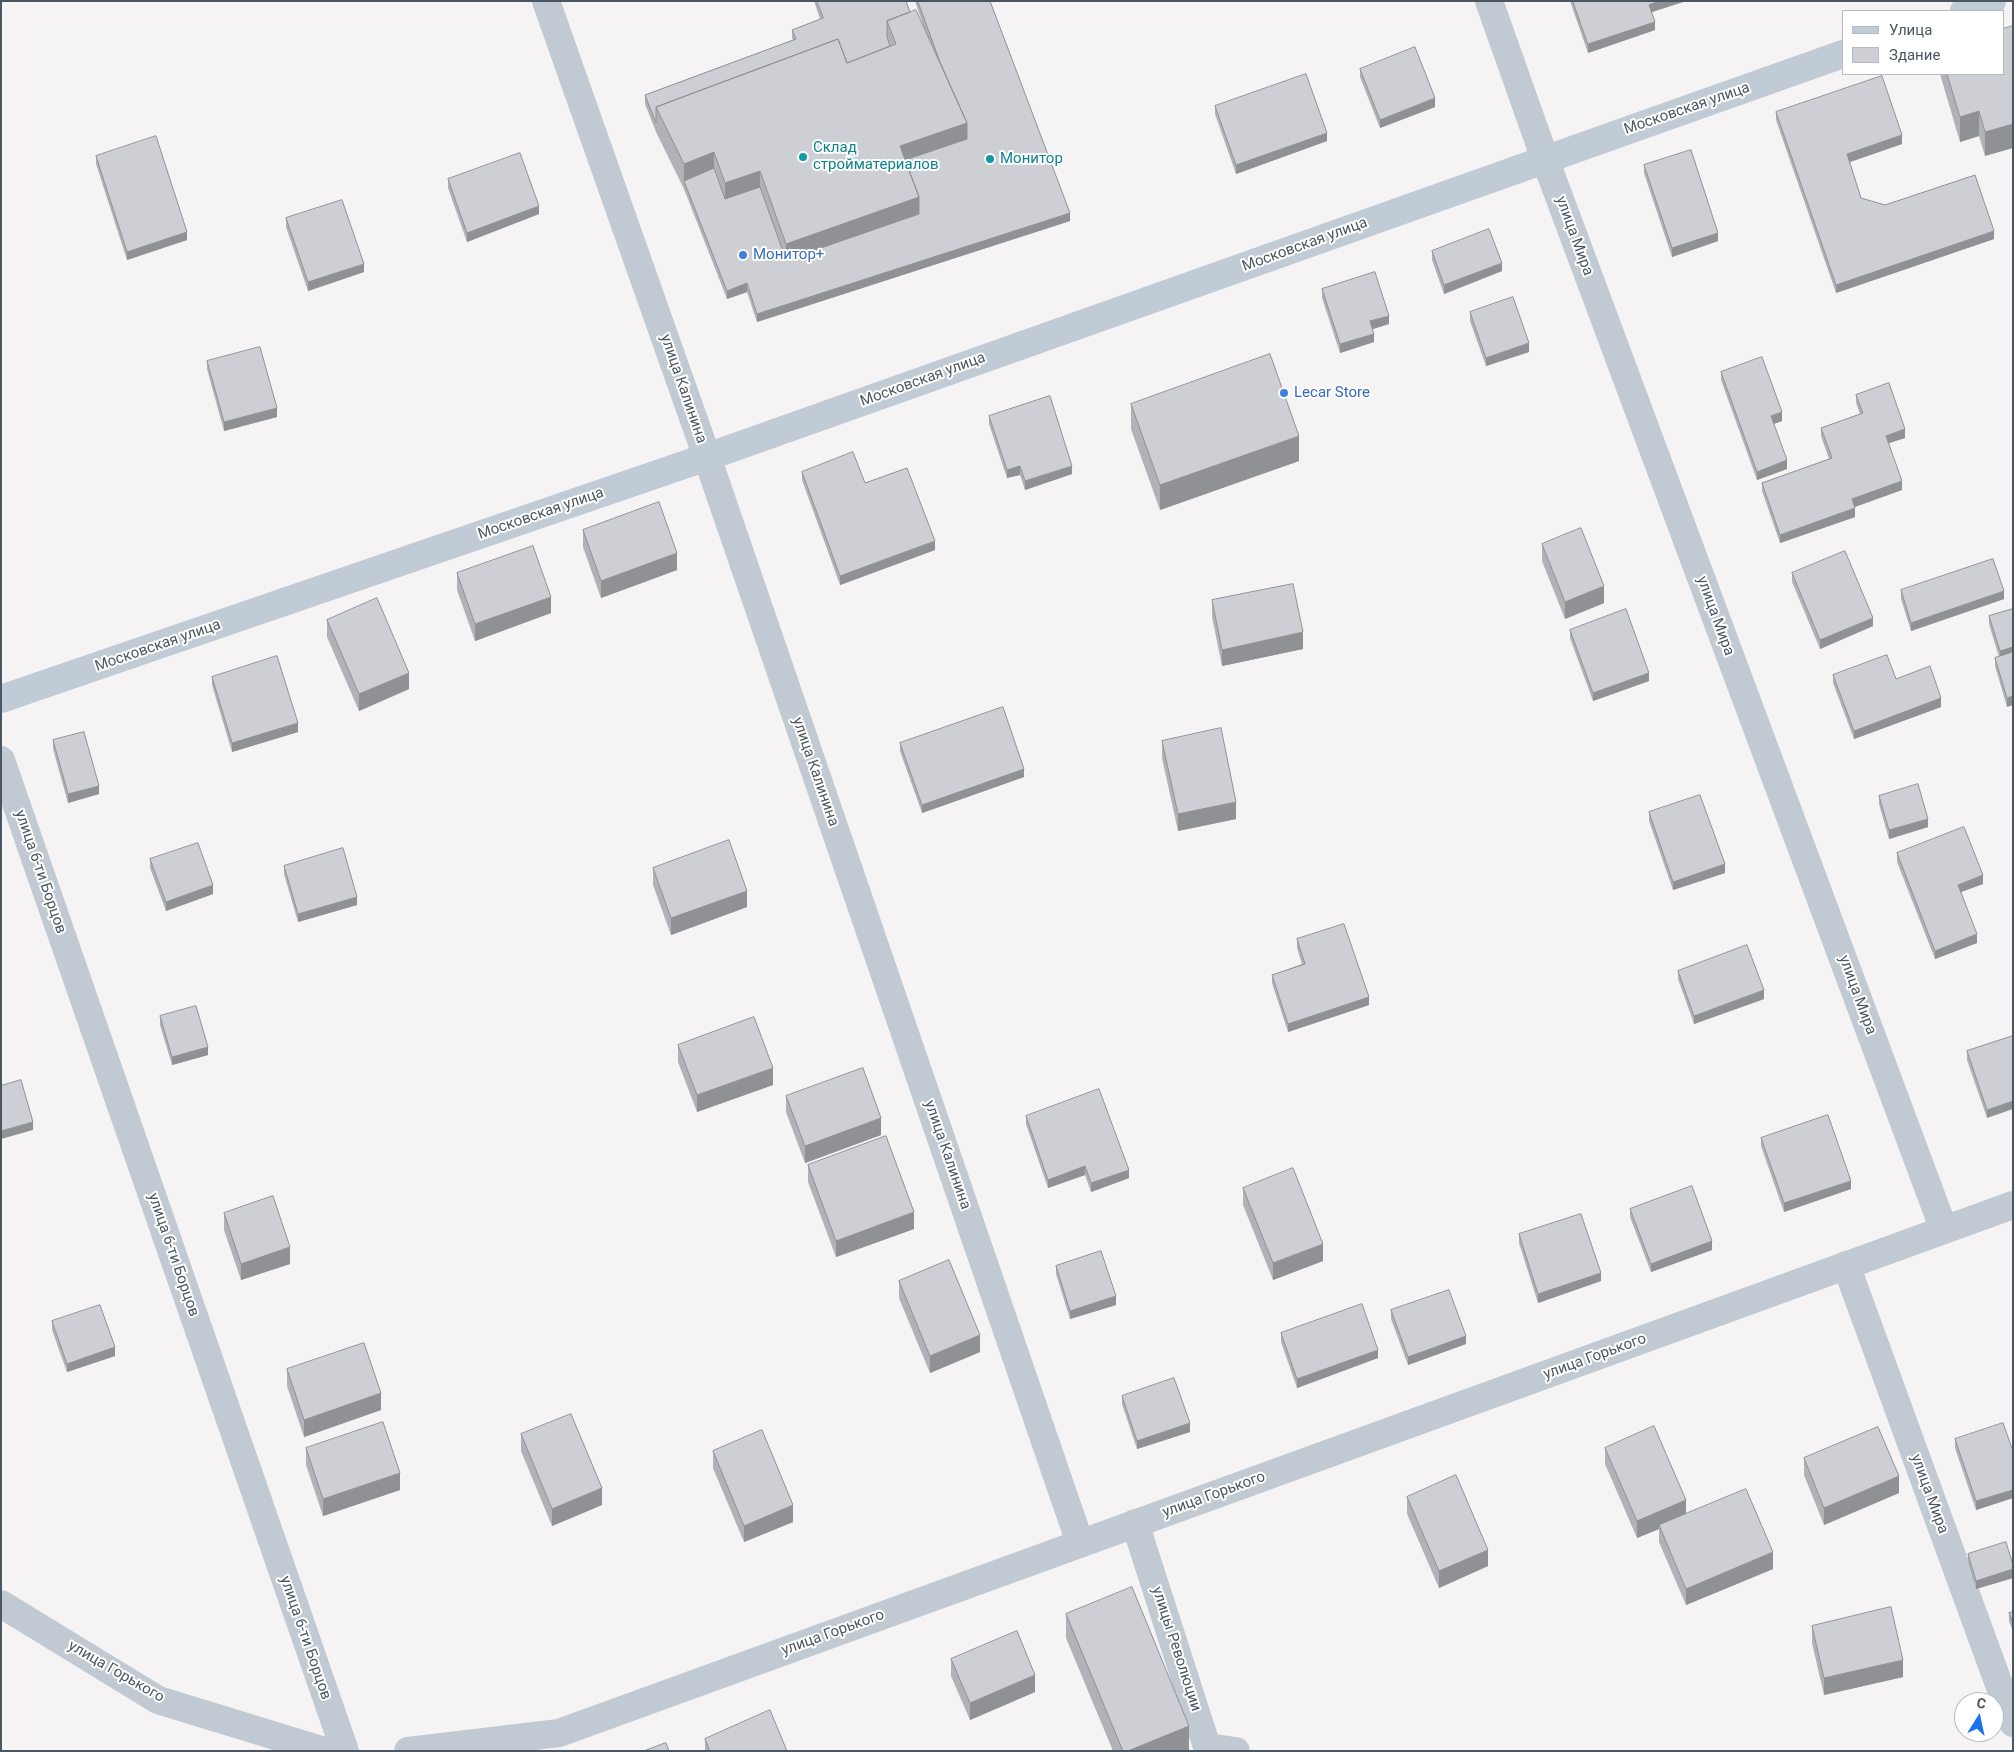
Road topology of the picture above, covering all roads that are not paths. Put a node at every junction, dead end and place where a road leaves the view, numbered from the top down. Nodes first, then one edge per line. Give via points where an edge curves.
1 (546, 1) edge
2 (1489, 1) edge
3 (1992, 1) edge
4 (1967, 10) edge
5 (1842, 54) edge
6 (1546, 159) junction
7 (707, 457) junction
8 (1, 700) edge
9 (1, 760) edge
10 (2013, 1205) edge
11 (1944, 1230) junction
12 (1846, 1266) junction
13 (1136, 1524) junction
14 (1080, 1543) junction
15 (1, 1604) edge
16 (2013, 1723) edge
17 (324, 1751) edge
18 (344, 1751) edge
19 (408, 1751) edge
20 (1236, 1751) edge

1 - 7 street, улица Калинина
2 - 6 street, улица Мира
3 - 4 street
5 - 6 street, Московская улица
6 - 7 street, Московская улица
6 - 11 street, улица Мира
7 - 8 street, Московская улица
7 - 14 street, улица Калинина
9 - 18 street, улица 6-ти Борцов
10 - 11 street, улица Горького
11 - 12 street, улица Горького
12 - 13 street, улица Горького
12 - 16 street, улица Мира
13 - 14 street, улица Горького
13 - 20 street, улицы Революции via 1207,1747
14 - 19 street, улица Горького via 559,1733
15 - 17 street, улица Горького via 158,1700

